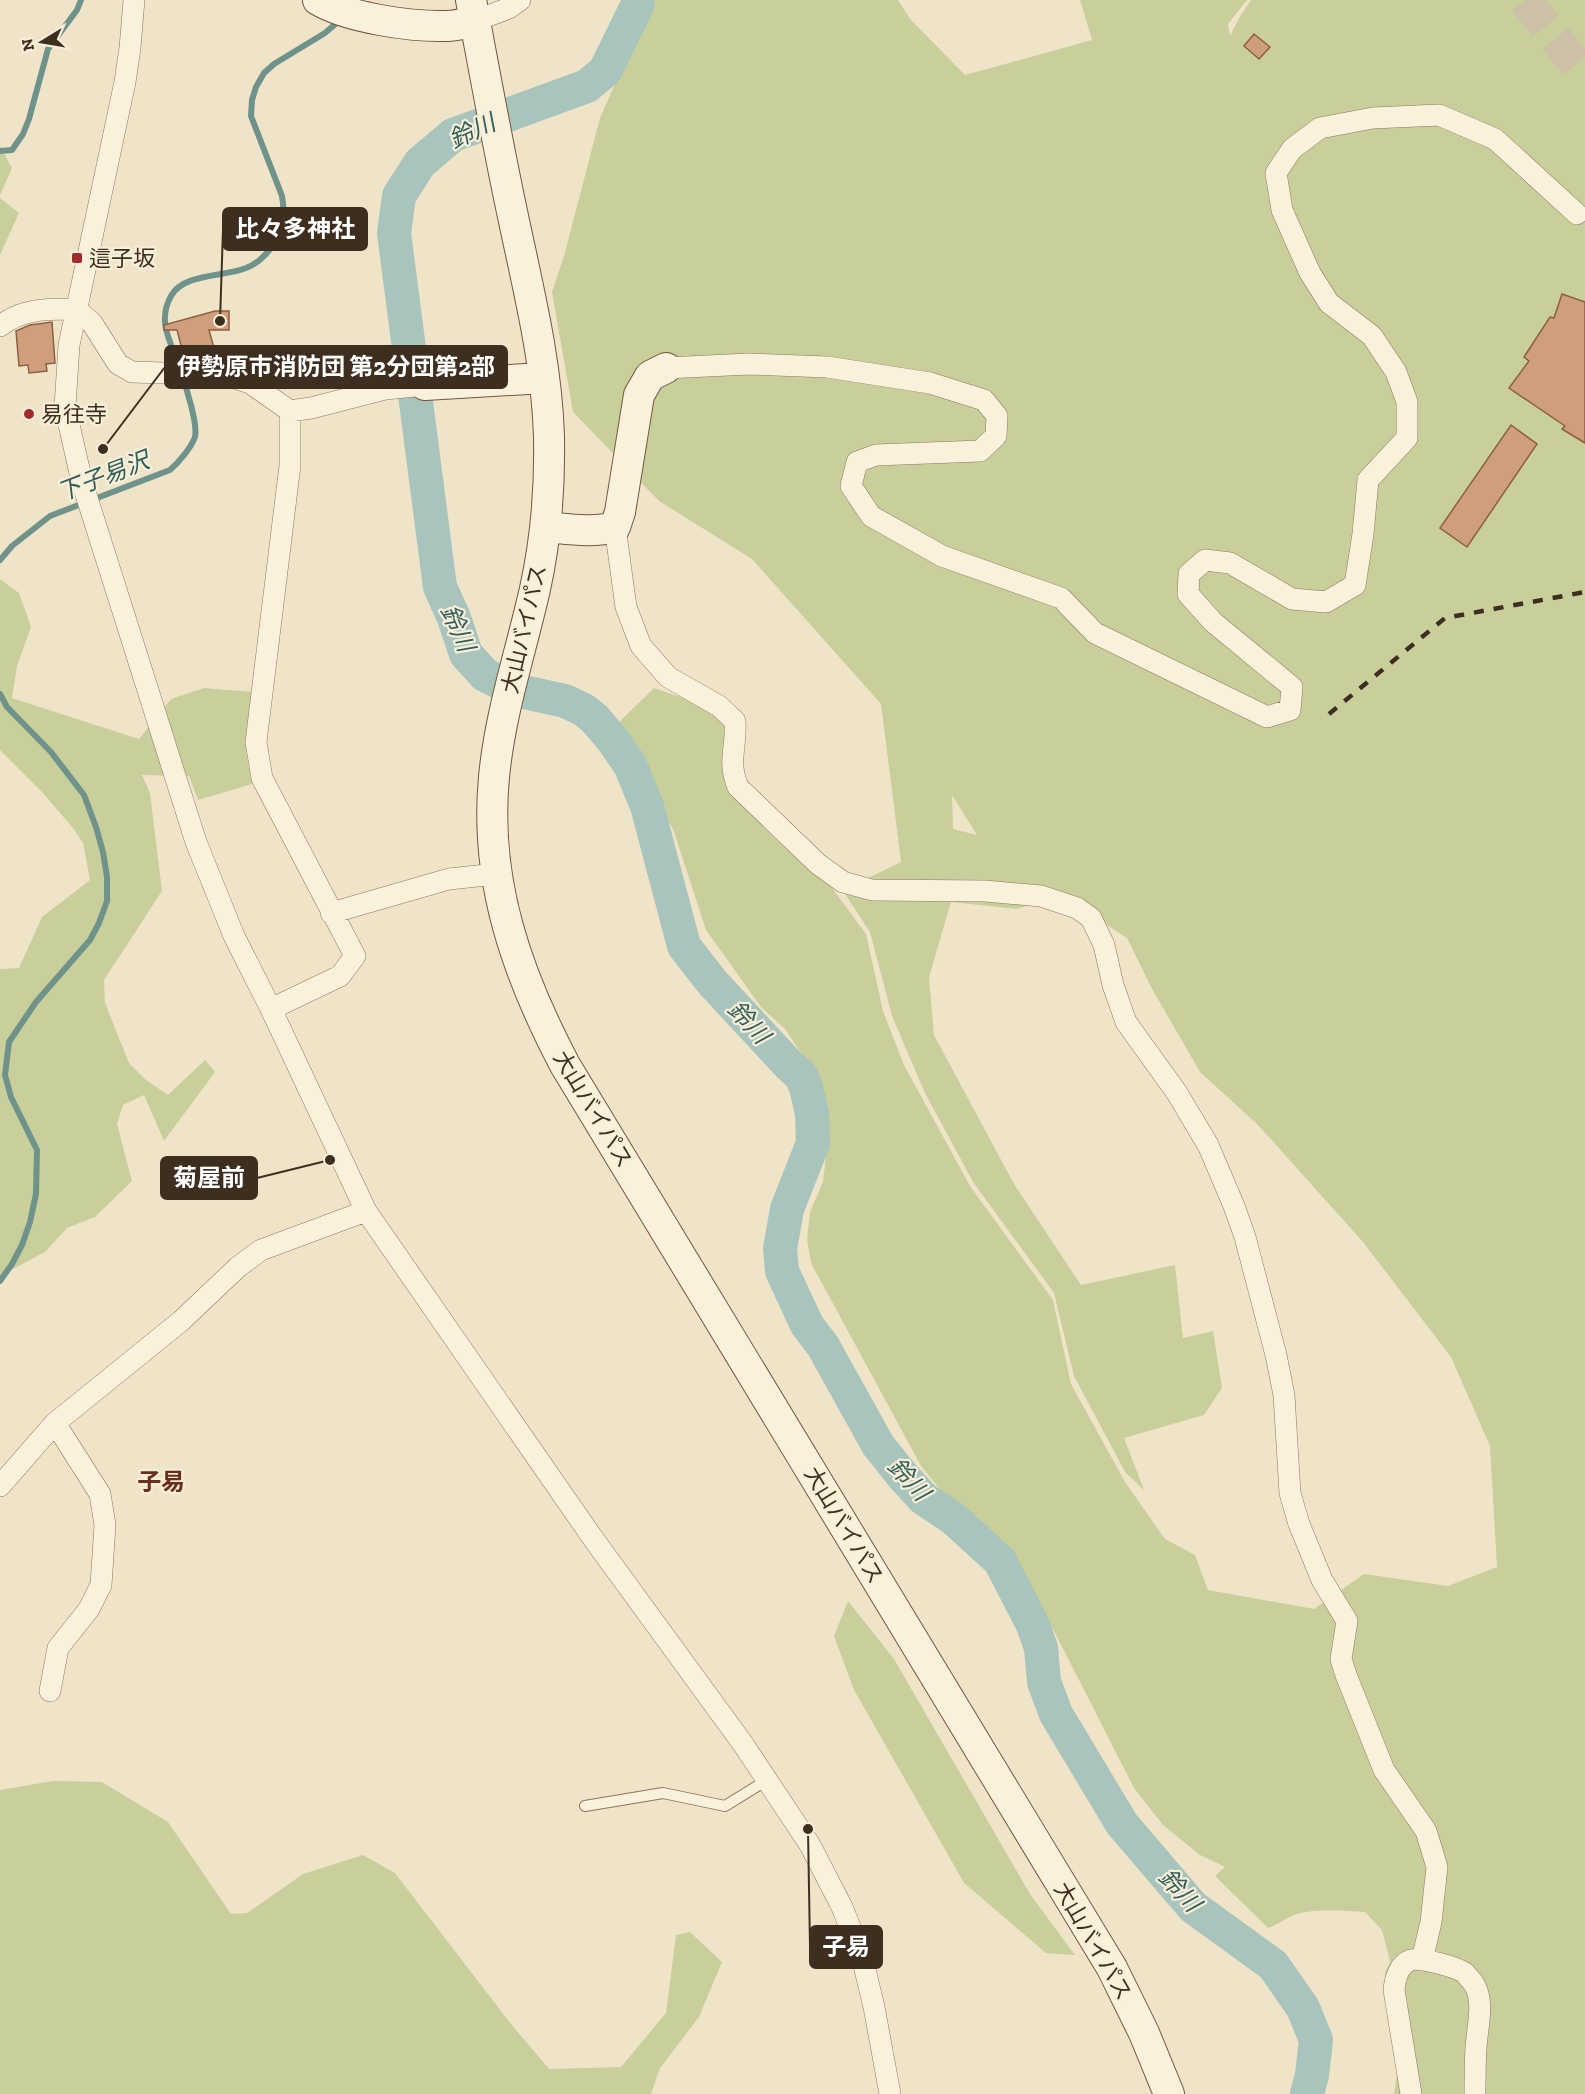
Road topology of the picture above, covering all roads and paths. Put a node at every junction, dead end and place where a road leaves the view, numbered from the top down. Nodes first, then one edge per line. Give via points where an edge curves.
1 (134, 0) edge
2 (520, 0) edge
3 (323, 3) edge
4 (473, 10) edge
5 (1577, 214) dead end
6 (76, 309) junction
7 (0, 326) edge
8 (666, 368) joint
9 (544, 378) junction
10 (425, 385) joint
11 (290, 411) junction
12 (546, 527) junction
13 (615, 527) junction
14 (496, 874) junction
15 (331, 913) junction
16 (271, 1009) junction
17 (366, 1211) junction
18 (55, 1423) junction
19 (0, 1486) edge
20 (50, 1691) dead end
21 (767, 1780) junction
22 (585, 1806) dead end
23 (1422, 1960) junction
24 (890, 2094) edge
25 (1169, 2094) edge
26 (1411, 2094) edge
27 (1474, 2094) edge

1 - 6 street via 124,82
2 - 4 street via 509,8
3 - 4 main road via 356,15 422,25 449,26
4 - 9 main road, 大山バイパス
5 - 8 street via 1495,139 1439,115 1373,118 1320,128 1292,149 1276,173 1282,210 1310,273 1329,303 1372,336 1396,372 1407,402 1407,438 1368,480 1355,585 1326,602 1292,599 1230,563 1205,560 1189,574 1188,594 1206,615 1292,687 1290,710 1267,717 1095,633 1062,598 942,556 871,516 851,486 857,462 876,454 980,451 996,436 997,416 984,400 930,383 828,366
6 - 7 street via 35,310 11,317
6 - 11 street via 92,323 118,364 132,372 232,378 250,383
6 - 16 street via 65,407 82,482 196,842 234,936
8 - 13 main road via 650,376 639,395
9 - 10 main road
9 - 12 main road, 大山バイパス via 549,434
10 - 11 street via 385,389
11 - 15 street via 289,476 256,742 262,778
12 - 13 main road
12 - 14 main road, 大山バイパス via 494,777
13 - 23 street via 626,607 641,646 668,677 719,706 735,721 732,773 738,787 818,864 843,882 872,890 985,891 1041,897 1077,908 1097,927 1126,1022 1177,1093 1208,1145 1245,1237 1284,1395 1290,1493 1299,1524 1322,1580 1347,1621 1341,1659 1371,1739 1384,1770 1426,1831 1437,1867
14 - 15 street via 449,879
14 - 25 main road, 大山バイパス via 524,979 565,1065 1112,1968
15 - 16 street via 355,956 340,976
16 - 17 street
17 - 18 street via 261,1250 182,1321
17 - 21 street via 592,1537
18 - 19 street
18 - 20 street via 100,1494 105,1525 101,1585 89,1609 58,1648
21 - 22 lane via 724,1806 663,1793
21 - 24 street via 810,1845 862,1957
23 - 26 street via 1411,1960 1401,1969 1394,1990
23 - 27 street via 1464,1973 1474,1984 1479,2011

